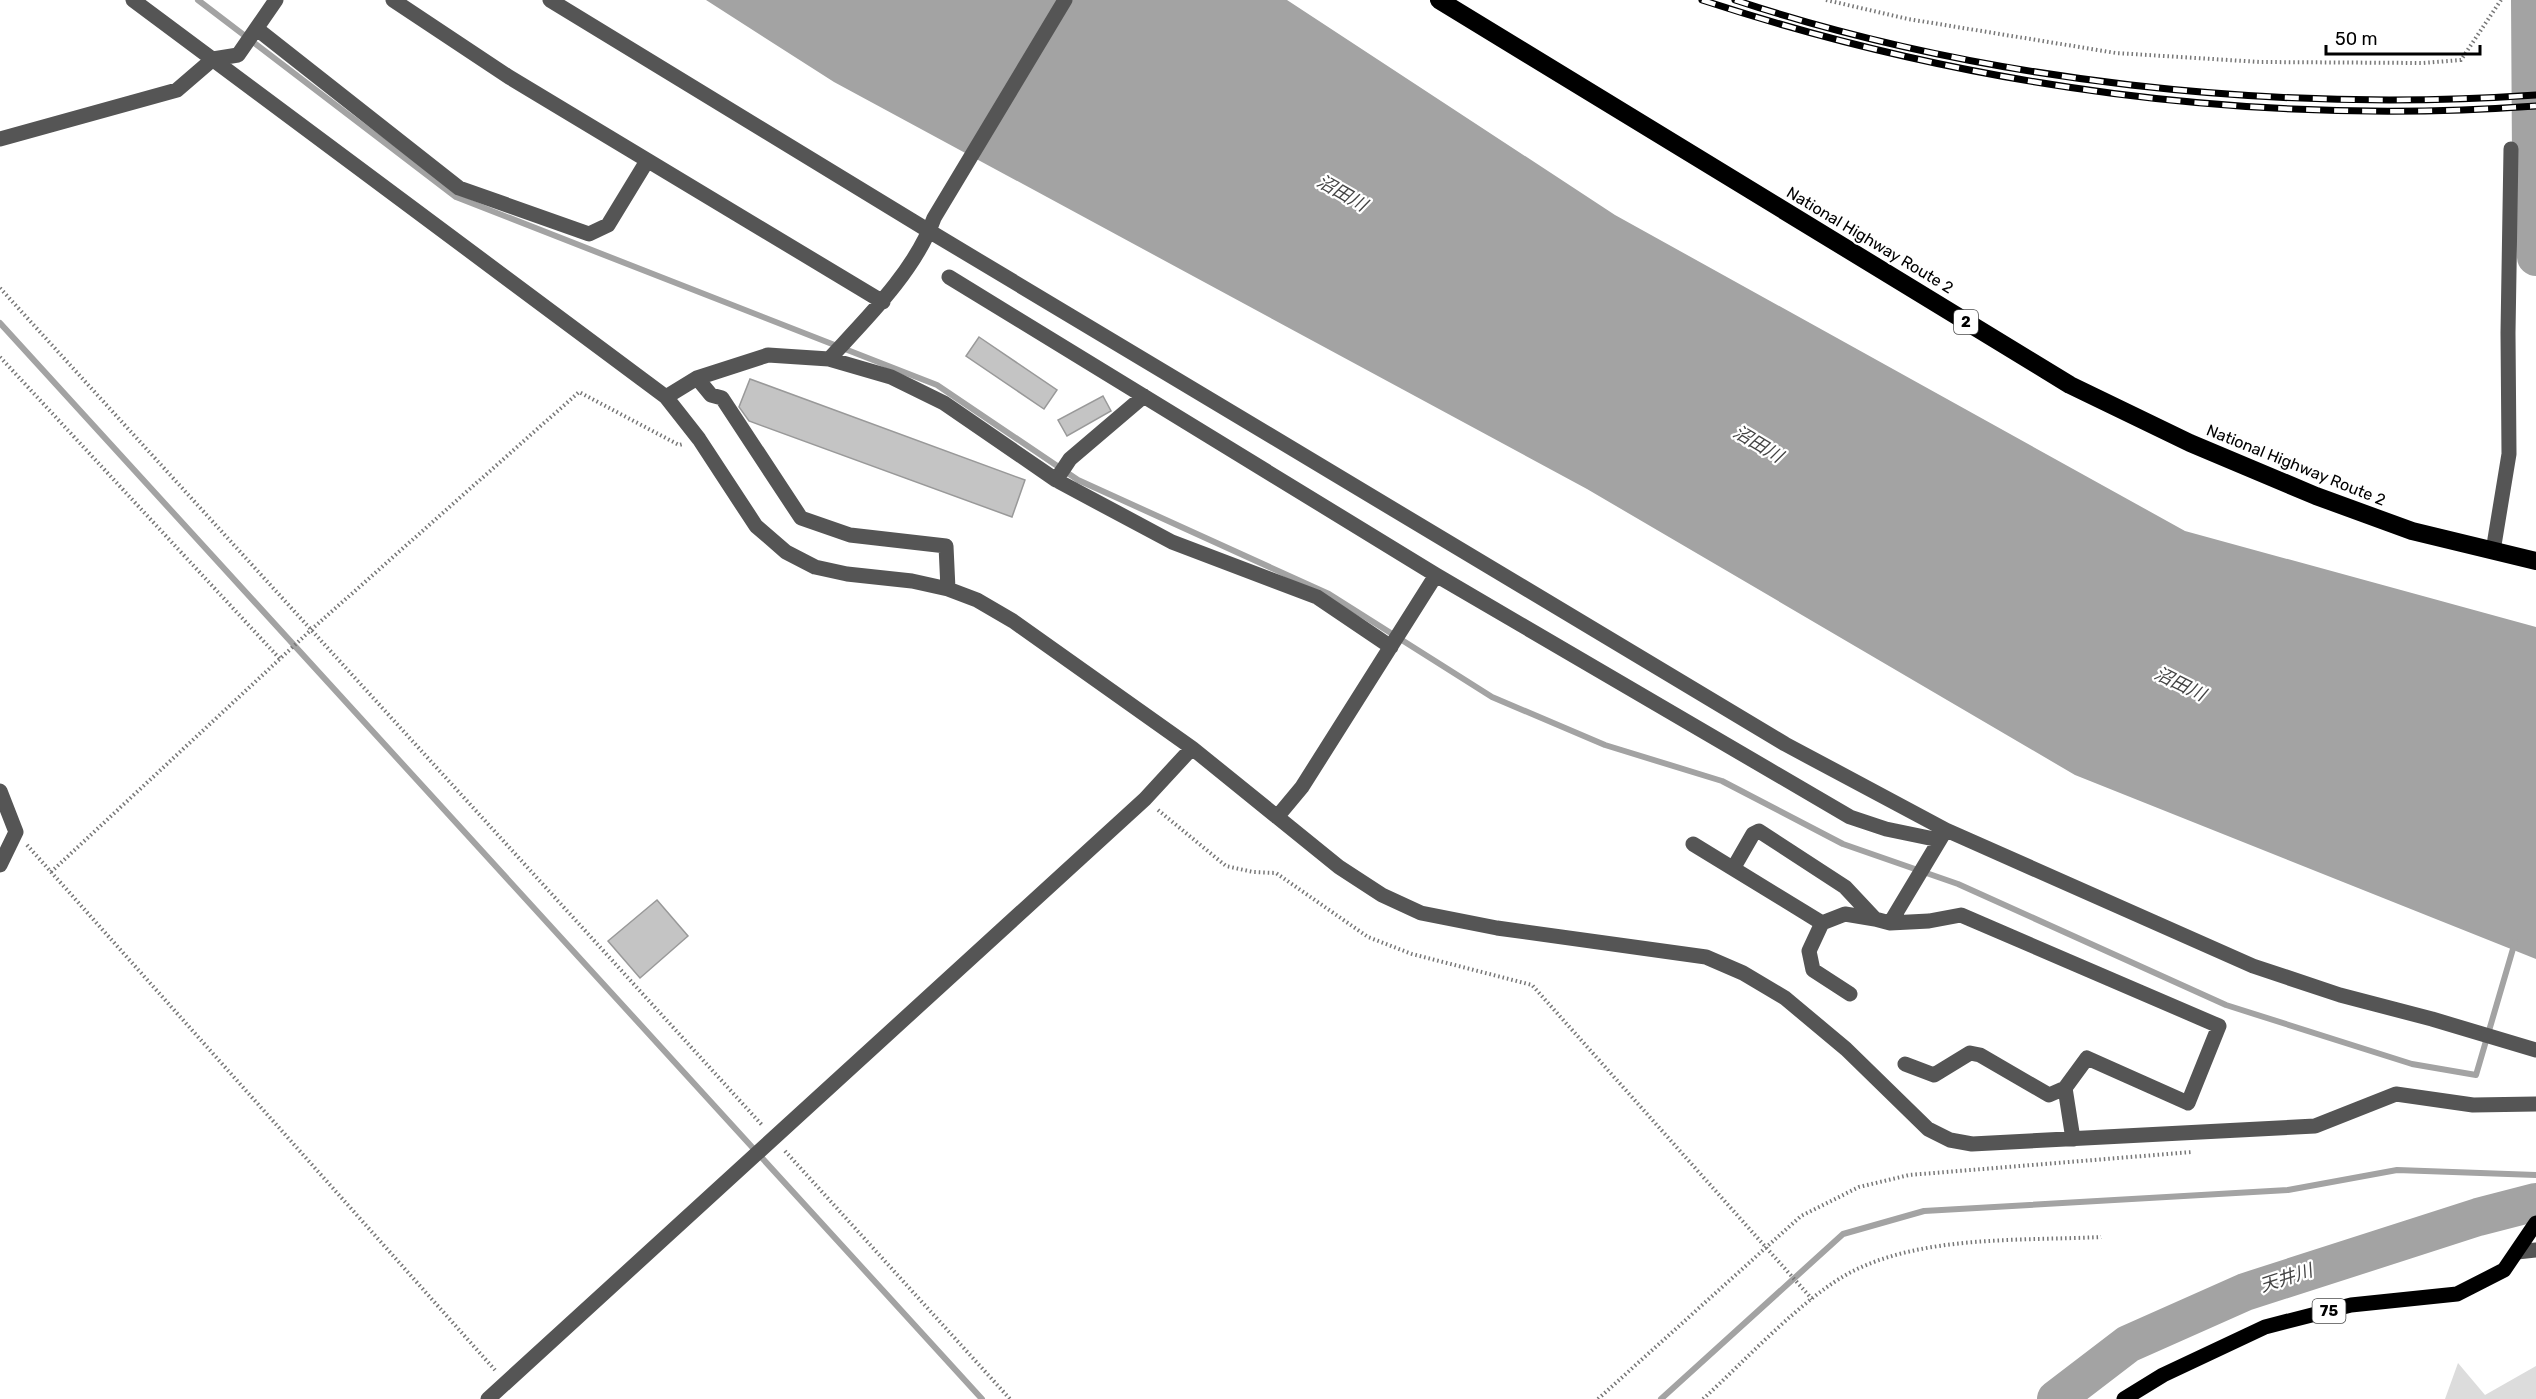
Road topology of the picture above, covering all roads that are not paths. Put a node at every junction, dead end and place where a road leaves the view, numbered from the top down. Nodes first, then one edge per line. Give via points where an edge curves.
1 (133, 0) edge
2 (276, 0) edge
3 (393, 0) edge
4 (550, 0) edge
5 (1065, 0) edge
6 (1439, 0) edge
7 (257, 29) junction
8 (213, 59) junction
9 (0, 139) edge
10 (2511, 148) dead end
11 (647, 160) junction
12 (932, 225) junction
13 (949, 277) dead end
14 (883, 302) junction
15 (829, 359) junction
16 (697, 378) junction
17 (1144, 396) junction
18 (666, 397) junction
19 (1056, 480) junction
20 (2493, 551) junction
21 (2534, 561) edge
22 (1436, 575) junction
23 (948, 589) junction
24 (1391, 647) junction
25 (1192, 748) junction
26 (0, 791) edge
27 (1277, 817) junction
28 (1942, 835) junction
29 (1693, 844) dead end
30 (0, 865) edge
31 (1734, 867) junction
32 (1882, 921) junction
33 (1822, 923) junction
34 (1850, 994) dead end
35 (2536, 1050) edge
36 (1905, 1064) dead end
37 (2065, 1088) junction
38 (2536, 1104) edge
39 (2073, 1139) junction
40 (2533, 1229) edge
41 (2536, 1250) edge
42 (2517, 1252) junction
43 (488, 1399) edge
44 (2124, 1399) edge

1 - 8 street
2 - 7 street
3 - 11 street via 509,77
4 - 12 street
5 - 12 street
6 - 20 highway, National Highway Route 2 / 2 via 2070,385 2190,443 2316,496 2412,531
7 - 8 street via 238,55
7 - 11 street via 459,188 590,234 608,225
8 - 9 street via 177,90
8 - 18 street
10 - 20 street via 2509,454
11 - 14 street
12 - 14 street
12 - 28 street via 1785,744
13 - 17 street
14 - 15 street
15 - 16 street via 768,355
15 - 19 street via 891,377 944,403
16 - 18 street
16 - 23 street via 711,395 722,398 801,518 850,536 946,546
17 - 19 street via 1070,459
17 - 22 street
18 - 23 street via 699,439 756,526 786,552 814,567
19 - 24 street via 1172,542 1317,597
20 - 21 highway, National Highway Route 2 / 2
22 - 24 street
22 - 28 street via 1850,817 1886,829
23 - 25 street via 1013,621
24 - 27 street via 1302,787
25 - 27 street
25 - 43 street via 1145,799
26 - 30 street via 16,832
27 - 39 street via 1339,867 1382,895 1421,913 1497,928 1706,957 1743,973 1785,998 1846,1049 1928,1129 1950,1140 1972,1144
28 - 32 street
28 - 35 street via 2253,966 2340,995
29 - 31 street
31 - 32 street via 1753,834 1759,831 1845,887
31 - 33 street
32 - 33 street via 1845,914
32 - 37 street via 1929,921 1961,915 2219,1026 2188,1103 2087,1058
33 - 34 street via 1809,951 1813,970
36 - 37 street via 1934,1075 1970,1053 2049,1095
37 - 39 street
38 - 39 street via 2473,1105 2396,1094 2315,1126
40 - 42 main road, 75
41 - 42 street
42 - 44 main road, 75 via 2504,1270 2457,1294 2351,1305 2265,1327 2163,1375

